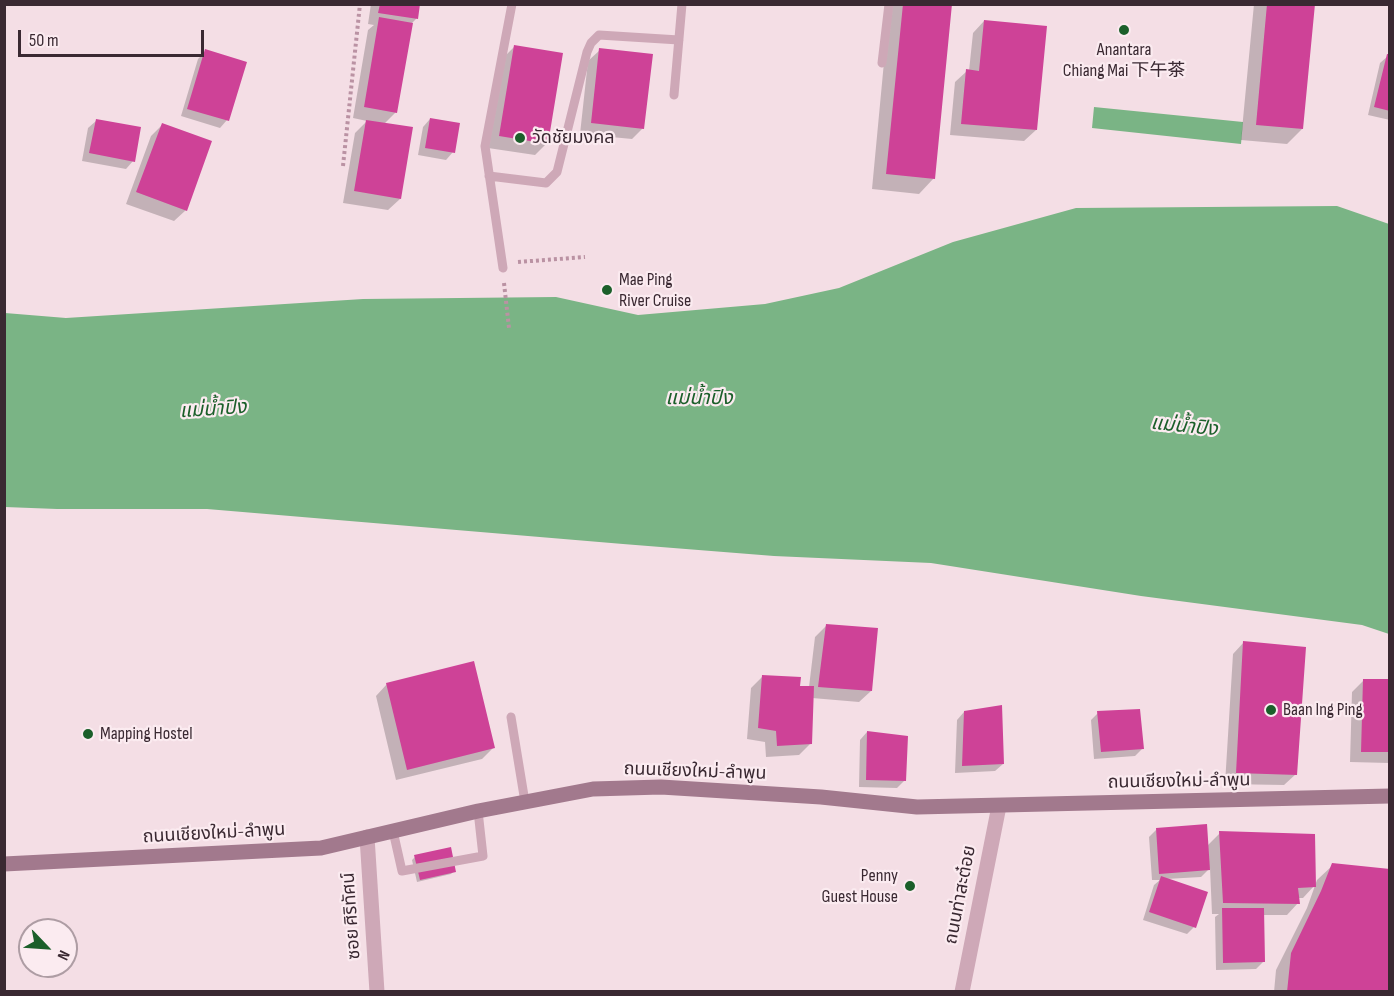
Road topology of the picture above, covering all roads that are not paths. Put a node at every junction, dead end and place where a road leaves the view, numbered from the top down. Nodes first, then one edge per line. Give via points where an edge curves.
1 (512, 4) edge
2 (682, 4) edge
3 (889, 4) edge
4 (679, 40) junction
5 (882, 63) dead end
6 (674, 95) dead end
7 (489, 176) junction
8 (502, 266) road end
9 (511, 717) dead end
10 (1389, 796) edge
11 (525, 802) junction
12 (999, 806) junction
13 (478, 811) junction
14 (393, 831) junction
15 (367, 837) junction
16 (4, 864) edge
17 (377, 992) edge
18 (962, 992) edge

1 - 7 lane via 485,146
2 - 4 lane
3 - 5 lane
4 - 6 lane
4 - 7 lane via 599,35 587,52 552,179 546,183
7 - 8 lane
9 - 11 lane
10 - 12 main road, ถนนเชียงใหม่-ลำพูน
11 - 12 main road, ถนนเชียงใหม่-ลำพูน via 593,789 662,788 917,807
11 - 13 main road, ถนนเชียงใหม่-ลำพูน
12 - 18 street, ถนนท่าสะต๋อย
13 - 14 main road, ถนนเชียงใหม่-ลำพูน
13 - 14 lane via 483,856 402,871
14 - 15 main road, ถนนเชียงใหม่-ลำพูน
15 - 16 main road, ถนนเชียงใหม่-ลำพูน via 321,848
15 - 17 street, ซอย ศิริทัศน์

